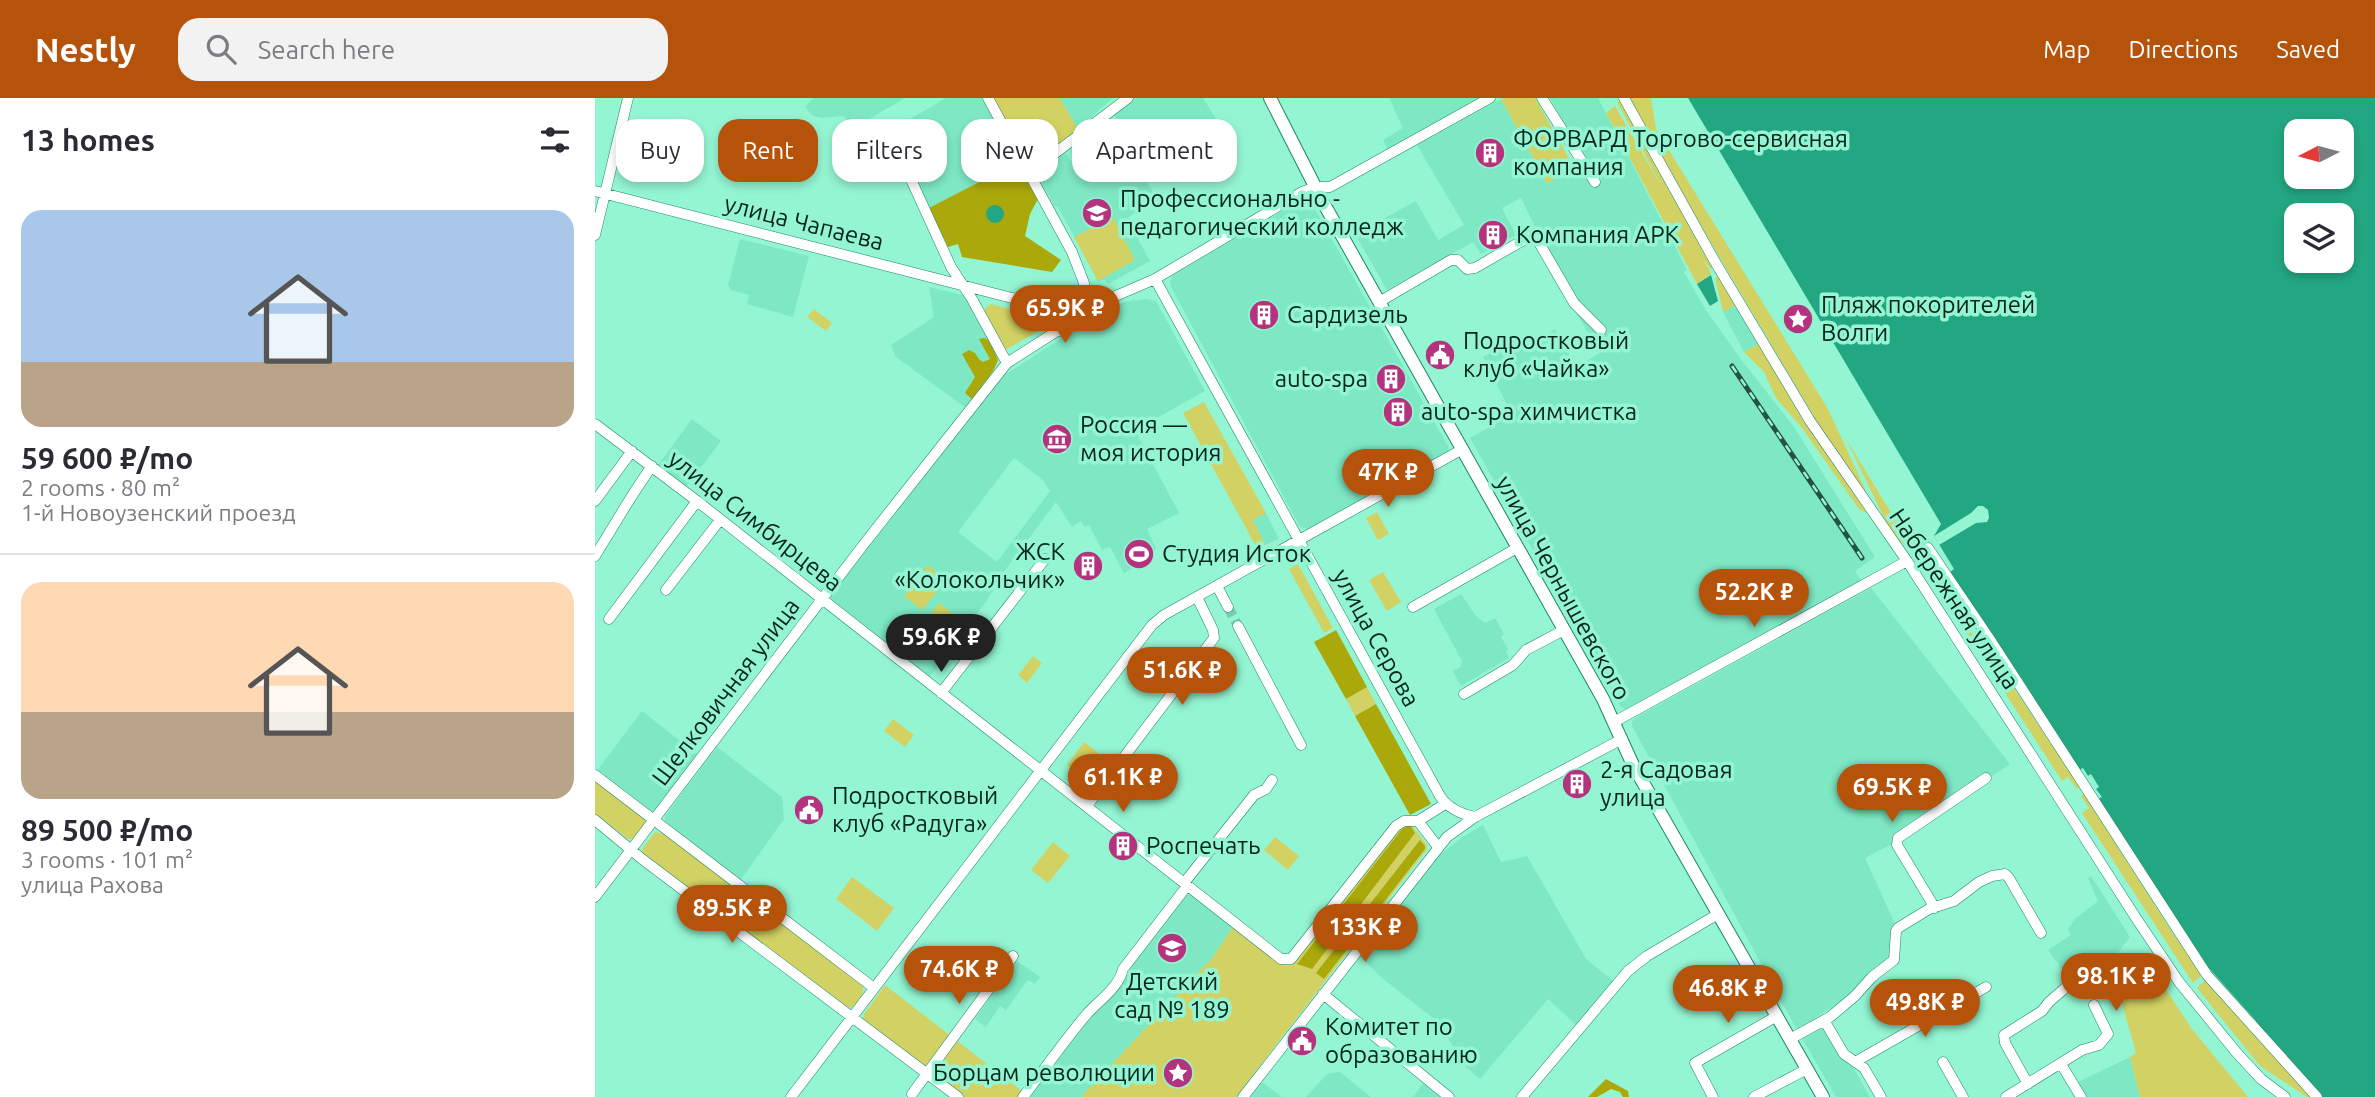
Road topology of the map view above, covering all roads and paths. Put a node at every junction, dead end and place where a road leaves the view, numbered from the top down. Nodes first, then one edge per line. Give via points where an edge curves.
1 (628, 98) edge
2 (988, 98) edge
3 (1128, 98) edge
4 (1271, 98) edge
5 (1490, 98) edge
6 (1542, 98) edge
7 (1624, 98) edge
8 (1000, 119) edge
9 (1058, 151) edge
10 (912, 182) edge
11 (1035, 182) edge
12 (1595, 182) dead end
13 (1316, 187) junction
14 (600, 192) edge
15 (595, 235) edge
16 (1155, 279) junction
17 (962, 285) junction
18 (1104, 301) junction
19 (1379, 302) junction
20 (1086, 303) junction
21 (1051, 306) junction
22 (1601, 330) dead end
23 (1059, 331) junction
24 (1007, 363) junction
25 (595, 424) edge
26 (1461, 450) junction
27 (632, 451) junction
28 (652, 466) junction
29 (595, 501) edge
30 (697, 501) junction
31 (720, 520) junction
32 (1299, 541) junction
33 (1517, 548) junction
34 (1928, 548) dead end
35 (595, 556) edge
36 (1045, 559) dead end
37 (1907, 561) junction
38 (1217, 586) junction
39 (666, 590) dead end
40 (1197, 597) junction
41 (822, 601) junction
42 (1228, 607) tunnel mouth
43 (1413, 607) dead end
44 (609, 619) dead end
45 (1238, 626) tunnel mouth
46 (1564, 630) junction
47 (941, 693) junction
48 (1464, 694) dead end
49 (1614, 722) junction
50 (1622, 739) junction
51 (1301, 746) dead end
52 (1042, 771) junction
53 (595, 775) edge
54 (1986, 778) dead end
55 (1272, 780) dead end
56 (1445, 804) junction
57 (1087, 806) junction
58 (1475, 817) junction
59 (595, 820) edge
60 (655, 820) junction
61 (1418, 821) junction
62 (1438, 847) junction
63 (632, 850) junction
64 (1186, 884) junction
65 (595, 897) edge
66 (1935, 908) junction
67 (1718, 914) junction
68 (2041, 933) dead end
69 (1013, 956) dead end
70 (2071, 983) dead end
71 (1986, 987) dead end
72 (874, 988) junction
73 (1323, 994) junction
74 (2094, 1005) dead end
75 (1777, 1016) junction
76 (853, 1017) junction
77 (1824, 1020) junction
78 (1790, 1039) junction
79 (1855, 1062) junction
80 (1943, 1062) dead end
81 (2061, 1064) junction
82 (1807, 1069) junction
83 (927, 1073) junction
84 (2028, 1084) junction
85 (912, 1094) dead end
86 (791, 1097) edge
87 (958, 1097) edge
88 (1023, 1097) edge
89 (1243, 1097) edge
90 (1449, 1097) edge
91 (1522, 1097) edge
92 (1713, 1097) edge
93 (1754, 1097) edge
94 (1823, 1097) edge
95 (1881, 1097) edge
96 (1963, 1097) edge
97 (2006, 1097) edge
98 (2081, 1097) edge
99 (2285, 1097) edge
100 (2317, 1097) edge

1 - 14 street
2 - 8 street
3 - 9 street
4 - 13 main road, улица Чернышевского
5 - 13 street, Шелковичная улица via 1330,187
6 - 12 street
7 - 37 street, Набережная улица via 1810,421
10 - 17 street
11 - 20 street via 1072,252
13 - 16 street, Шелковичная улица
13 - 19 main road, улица Чернышевского
14 - 15 street
14 - 17 street, улица Чапаева
16 - 18 street, Шелковичная улица
16 - 32 street, улица Серова
17 - 21 street, улица Чапаева
17 - 24 street
18 - 20 street, улица Чапаева
18 - 23 street, Шелковичная улица
19 - 22 street via 1451,260 1475,268 1534,234 1574,303
19 - 26 main road, улица Чернышевского
20 - 21 street, улица Чапаева
21 - 23 street via 1060,320
23 - 24 street, Шелковичная улица
24 - 41 street, Шелковичная улица
25 - 27 street, улица Симбирцева
26 - 32 street
26 - 33 main road, улица Чернышевского
27 - 28 street, улица Симбирцева
27 - 29 street
28 - 30 street, улица Симбирцева
28 - 35 street
30 - 31 street, улица Симбирцева
30 - 44 street
31 - 39 street
31 - 41 street, улица Симбирцева
32 - 38 street
32 - 56 street, улица Серова
33 - 43 street
33 - 46 main road, улица Чернышевского
34 - 100 street via 2207,975
36 - 47 street
37 - 49 street
37 - 99 street, Набережная улица via 2179,982 2261,1079
38 - 40 street
38 - 42 street
40 - 52 street via 1151,625
40 - 57 street via 1214,638
41 - 47 street, улица Симбирцева
41 - 60 street, Шелковичная улица
45 - 51 street
46 - 48 street via 1526,650 1513,665
46 - 49 main road, улица Чернышевского
47 - 52 street, улица Симбирцева
49 - 50 main road, улица Чернышевского
50 - 58 street
50 - 67 main road, улица Чернышевского
52 - 57 street, улица Симбирцева
52 - 72 street
53 - 60 street
54 - 66 street via 1898,838 1897,845
55 - 64 street via 1254,795
56 - 58 street
56 - 61 street
57 - 64 street, улица Симбирцева
58 - 62 street
59 - 63 street
60 - 63 street, Шелковичная улица
60 - 72 street
61 - 62 street
61 - 64 street, улица Симбирцева via 1397,826 1291,959 1281,959
62 - 73 street
63 - 65 street, Шелковичная улица
63 - 76 street
64 - 88 street via 1121,977
66 - 68 street via 1954,901 1979,882 2005,874
66 - 77 street via 1898,928 1893,960
67 - 75 main road, улица Чернышевского
67 - 91 street via 1628,971
69 - 83 street
70 - 84 street via 2042,1011 2004,1035
71 - 79 street
72 - 76 street
73 - 89 street
73 - 90 street
74 - 81 street via 2108,1034 2099,1045 2083,1049
75 - 78 main road, улица Чернышевского
75 - 92 street via 1695,1063
76 - 83 street
76 - 86 street
77 - 78 street
77 - 79 street via 1844,1054
78 - 82 main road, улица Чернышевского
79 - 95 street via 1864,1068
80 - 96 street
81 - 84 street
81 - 98 street
82 - 93 street
82 - 94 main road, улица Чернышевского
83 - 85 street
83 - 87 street
84 - 97 street

